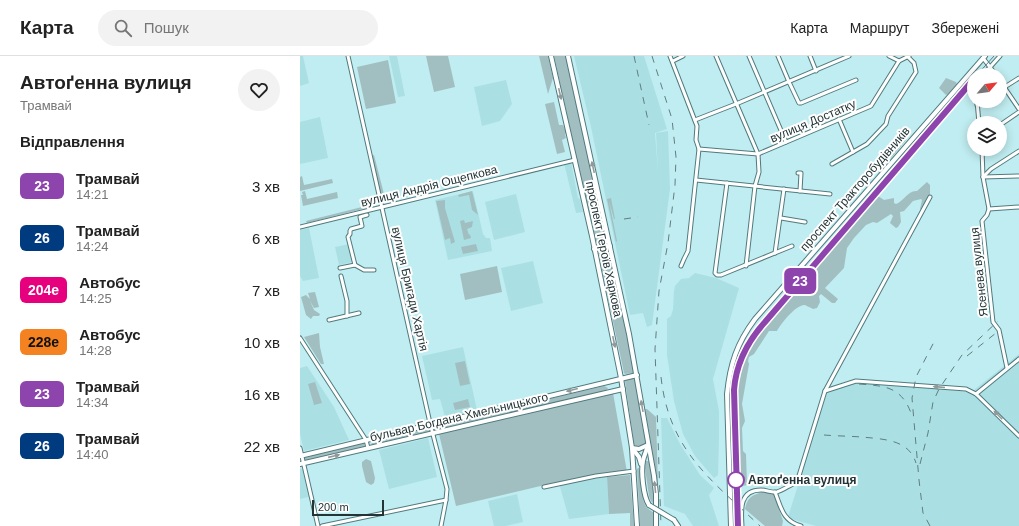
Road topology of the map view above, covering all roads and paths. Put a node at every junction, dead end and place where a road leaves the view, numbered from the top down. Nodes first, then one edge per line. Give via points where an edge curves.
1 (348, 56) edge
2 (551, 56) edge
3 (568, 56) edge
4 (670, 56) edge
5 (683, 56) edge
6 (716, 56) edge
7 (749, 56) edge
8 (778, 56) edge
9 (810, 56) edge
10 (849, 56) edge
11 (889, 56) edge
12 (909, 56) edge
13 (1000, 56) edge
14 (984, 57) edge
15 (673, 61) junction
16 (899, 61) junction
17 (990, 67) joint
18 (816, 70) junction
19 (1019, 78) edge
20 (856, 80) dead end
21 (789, 82) junction
22 (1007, 85) edge
23 (1007, 91) edge
24 (764, 92) junction
25 (736, 104) junction
26 (1019, 109) edge
27 (1019, 112) edge
28 (695, 120) junction
29 (839, 120) junction
30 (1007, 120) edge
31 (786, 142) junction
32 (699, 149) junction
33 (1019, 151) edge
34 (853, 152) junction
35 (758, 154) junction
36 (982, 156) edge
37 (575, 160) junction
38 (832, 164) dead end
39 (798, 173) dead end
40 (1019, 176) edge
41 (983, 177) junction
42 (696, 180) junction
43 (727, 183) junction
44 (755, 186) junction
45 (784, 189) junction
46 (800, 191) junction
47 (830, 194) dead end
48 (930, 197) dead end
49 (382, 207) junction
50 (1019, 208) edge
51 (989, 209) junction
52 (367, 215) dead end
53 (780, 218) junction
54 (805, 222) dead end
55 (300, 227) edge
56 (610, 246) junction
57 (792, 246) dead end
58 (594, 249) junction
59 (775, 253) junction
60 (355, 265) junction
61 (682, 266) dead end
62 (746, 266) junction
63 (340, 268) dead end
64 (374, 270) dead end
65 (341, 276) dead end
66 (359, 313) dead end
67 (347, 316) junction
68 (329, 320) dead end
69 (300, 338) edge
70 (1019, 359) edge
71 (1007, 368) junction
72 (637, 375) junction
73 (622, 378) junction
74 (623, 389) junction
75 (825, 391) junction
76 (976, 394) junction
77 (431, 424) junction
78 (433, 434) junction
79 (1019, 436) edge
80 (366, 440) junction
81 (649, 445) junction
82 (300, 448) edge
83 (368, 448) junction
84 (632, 448) junction
85 (301, 456) edge
86 (302, 464) edge
87 (642, 467) junction
88 (634, 471) junction
89 (544, 487) dead end
90 (776, 492) junction
91 (446, 500) junction
92 (318, 526) edge
93 (322, 526) edge
94 (441, 526) edge
95 (637, 526) edge
96 (656, 526) edge
97 (678, 526) edge
98 (731, 526) edge
99 (742, 526) edge
100 (801, 526) edge

1 - 49 street, вулиця Бригади Хартія
2 -> 37 main road, проспект Героїв Харкова
56 -> 3 main road, проспект Героїв Харкова
4 - 15 street
5 - 15 street
6 - 25 street
7 - 24 street
8 - 21 street
9 - 18 street
10 - 18 street
11 - 16 street
12 - 16 street
12 - 34 street via 916,72 888,116 886,124 867,144
13 - 17 street
14 - 17 street
14 - 98 main road, проспект Тракторобудівників via 746,331 730,369 728,394
15 - 28 street
16 - 29 street, вулиця Достатку via 871,106
18 - 21 street
19 - 22 street
20 - 21 street via 801,103
21 - 24 street
23 - 26 street
24 - 25 street
24 - 31 street
25 - 28 street
25 - 35 street
27 - 30 street
28 - 32 street
29 - 31 street, вулиця Достатку
29 - 34 street
31 - 35 street, вулиця Достатку
32 - 35 street, вулиця Достатку
32 - 42 street
33 - 41 street
34 - 38 street
35 - 44 street via 759,172
36 - 41 street
37 - 49 street, вулиця Андрія Ощепкова
37 - 58 main road, проспект Героїв Харкова
39 - 46 street via 801,174
40 - 41 street
41 - 51 street
42 - 43 street
42 - 61 street via 688,251
43 - 44 street
43 - 62 street via 715,273 721,275
44 - 45 street
44 - 62 street
45 - 46 street
45 - 53 street
46 - 47 street
48 - 75 street
49 - 55 street, вулиця Андрія Ощепкова
49 - 77 street, вулиця Бригади Хартія
50 - 51 street
51 - 71 street, Ясенева вулиця via 982,221 993,322 999,330
52 - 60 street via 360,217 362,226 351,229 348,237
53 - 54 street
53 - 59 street
56 - 58 main road
56 - 72 main road, проспект Героїв Харкова
57 - 59 street
58 -> 73 main road, проспект Героїв Харкова
59 - 62 street
60 - 63 street
60 - 64 street via 364,270
65 - 67 street via 347,301
66 - 67 street
67 - 68 street
69 - 80 street
70 - 71 street
71 - 76 street
72 - 73 main road, бульвар Богдана Хмельницького
81 -> 72 main road, проспект Героїв Харкова
73 - 74 main road, проспект Героїв Харкова
73 -> 77 main road, бульвар Богдана Хмельницького
74 - 78 main road, бульвар Богдана Хмельницького
74 - 84 main road, проспект Героїв Харкова
76 -> 75 street via 966,389 856,380
75 - 90 street via 797,482
79 -> 76 street
77 - 78 street, вулиця Бригади Хартія
77 - 80 main road, бульвар Богдана Хмельницького
78 - 83 main road, бульвар Богдана Хмельницького
78 - 91 street, вулиця Бригади Хартія via 447,489
80 - 83 street
80 - 85 main road, бульвар Богдана Хмельницького
81 - 84 main road via 645,448
81 - 87 main road
96 -> 81 main road, проспект Героїв Харкова via 656,494
82 - 85 street
86 -> 83 main road, бульвар Богдана Хмельницького
84 - 87 main road via 639,457
84 - 88 main road, проспект Героїв Харкова
85 - 86 street
86 - 92 street
87 - 97 main road, bridge via 645,495 650,505 674,520
88 - 89 street
88 - 95 main road, проспект Героїв Харкова
90 - 99 street via 760,490 747,494 742,505
90 - 100 street via 788,520
91 - 93 street
91 - 94 street, вулиця Бригади Хартія

